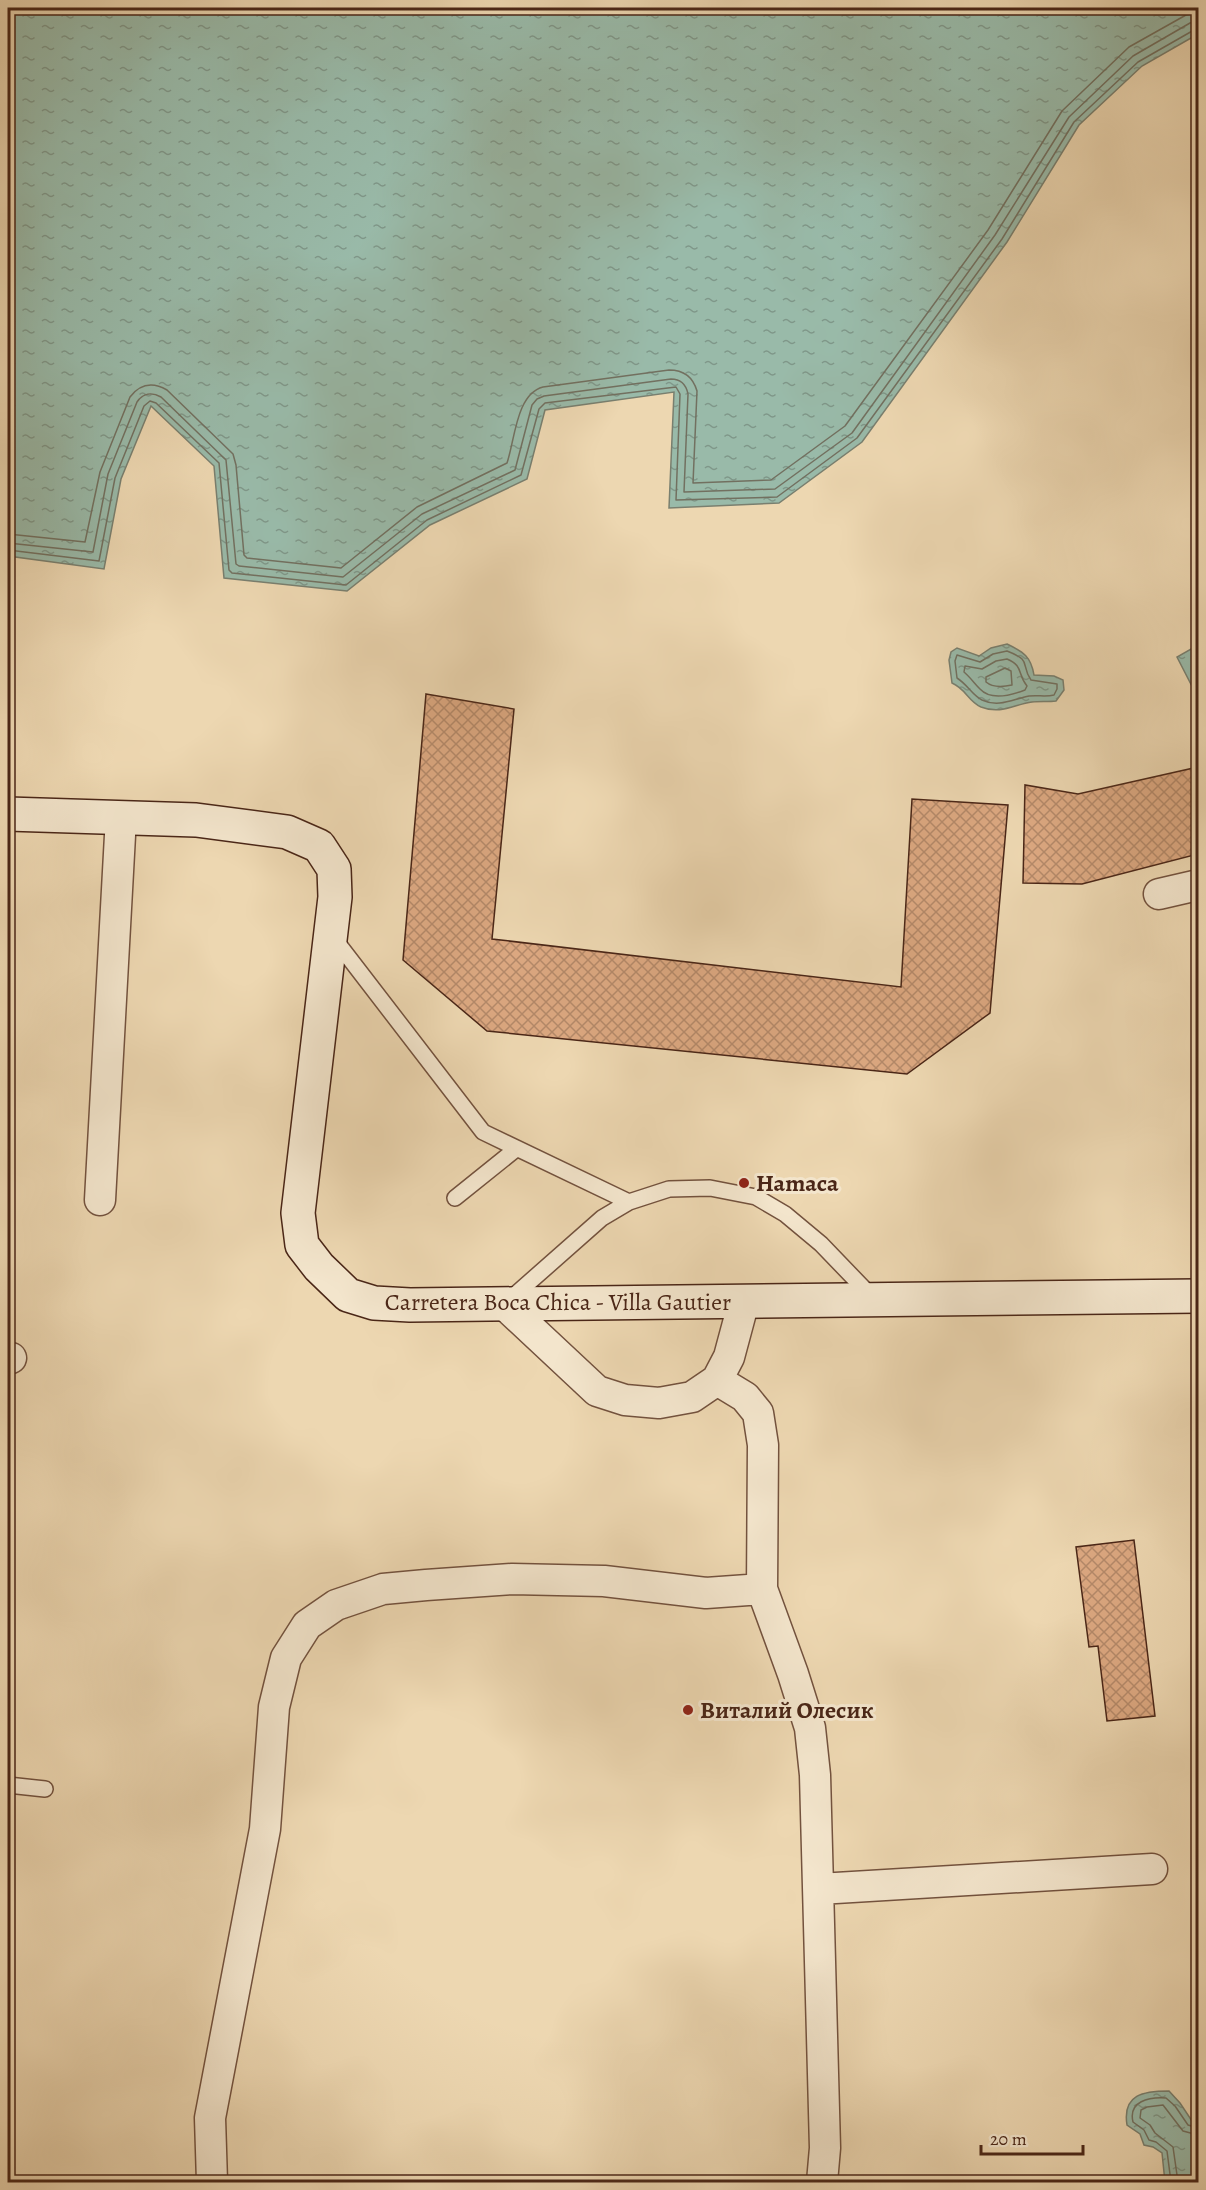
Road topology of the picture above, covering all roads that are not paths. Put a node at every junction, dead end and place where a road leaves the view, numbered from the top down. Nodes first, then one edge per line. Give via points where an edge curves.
1 (8, 814) edge
2 (121, 817) junction
3 (1198, 885) edge
4 (1159, 894) dead end
5 (331, 935) junction
6 (516, 1149) junction
7 (455, 1198) dead end
8 (100, 1200) dead end
9 (629, 1202) junction
10 (1198, 1296) edge
11 (874, 1300) junction
12 (744, 1301) junction
13 (504, 1304) junction
14 (717, 1380) junction
15 (762, 1589) junction
16 (8, 1785) edge
17 (45, 1789) dead end
18 (1152, 1869) dead end
19 (819, 1889) junction
20 (212, 2182) edge
21 (822, 2182) edge

1 - 2 main road, Carretera Boca Chica - Villa Gautier
2 - 5 main road, Carretera Boca Chica - Villa Gautier via 242,825 287,832 319,846 334,869
2 - 8 street
3 - 4 street
5 - 6 lane via 483,1132
5 - 13 main road, Carretera Boca Chica - Villa Gautier via 297,1213 302,1245 348,1295 374,1303
6 - 7 lane
6 - 9 lane
9 - 11 lane via 669,1190 710,1188 756,1197 785,1214 821,1244
9 - 13 lane via 602,1218
10 - 11 main road, Carretera Boca Chica - Villa Gautier
11 - 12 main road, Carretera Boca Chica - Villa Gautier
12 - 13 main road, Carretera Boca Chica - Villa Gautier
12 - 14 street via 729,1357
13 - 14 street via 597,1391 625,1400 659,1403 692,1397
14 - 15 street via 745,1397 758,1413 763,1445
15 - 19 street via 810,1728
15 - 20 street via 706,1593 604,1581 512,1579 426,1585 383,1589 336,1605 307,1625 286,1658 274,1707 265,1829 210,2118
16 - 17 lane
18 - 19 street
19 - 21 street via 825,2148

